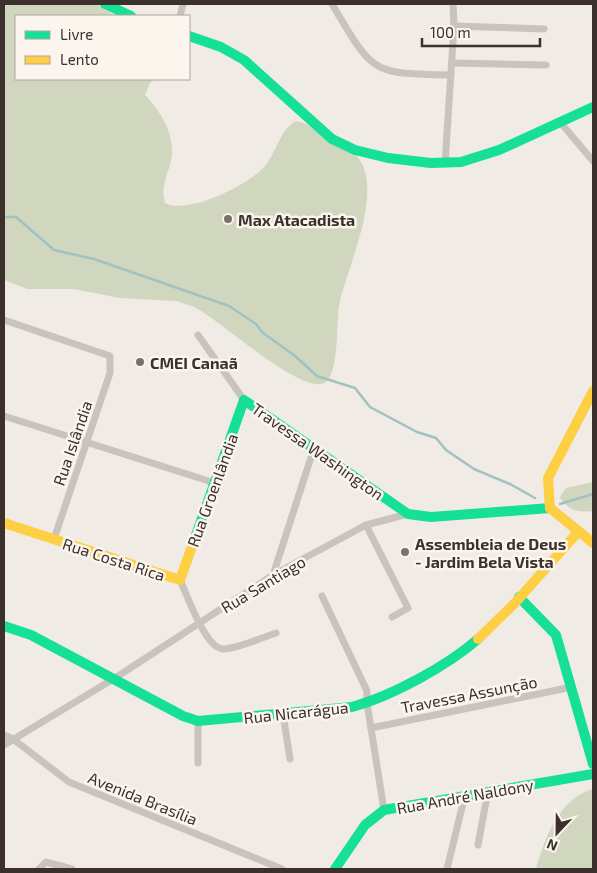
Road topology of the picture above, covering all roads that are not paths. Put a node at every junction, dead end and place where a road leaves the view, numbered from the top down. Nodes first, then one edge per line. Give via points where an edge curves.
1 (105, 4) edge
2 (332, 4) edge
3 (453, 4) edge
4 (129, 15) edge
5 (454, 26) junction
6 (544, 29) dead end
7 (190, 36) edge
8 (452, 63) junction
9 (546, 65) dead end
10 (452, 75) junction
11 (593, 107) edge
12 (560, 122) junction
13 (593, 161) edge
14 (446, 164) junction
15 (4, 320) edge
16 (198, 335) dead end
17 (593, 391) edge
18 (244, 400) junction
19 (4, 416) edge
20 (86, 442) junction
21 (314, 448) junction
22 (215, 483) junction
23 (550, 508) junction
24 (408, 514) junction
25 (4, 523) edge
26 (366, 525) junction
27 (578, 532) junction
28 (54, 539) junction
29 (593, 544) edge
30 (273, 575) junction
31 (180, 580) junction
32 (322, 596) dead end
33 (519, 596) junction
34 (392, 617) dead end
35 (200, 623) junction
36 (4, 626) edge
37 (276, 633) dead end
38 (114, 678) junction
39 (572, 687) junction
40 (367, 703) junction
41 (283, 714) junction
42 (198, 721) junction
43 (371, 728) junction
44 (4, 735) edge
45 (13, 739) junction
46 (4, 745) edge
47 (290, 758) dead end
48 (198, 763) dead end
49 (593, 764) edge
50 (593, 774) edge
51 (488, 791) junction
52 (465, 795) junction
53 (384, 810) junction
54 (478, 845) dead end
55 (39, 869) edge
56 (72, 869) edge
57 (282, 869) edge
58 (335, 869) edge
59 (447, 869) edge

1 - 4 street
2 - 10 street via 361,53 377,68 399,74
3 - 5 street
5 - 6 street
5 - 8 street
7 - 14 street via 232,52 255,68 339,144 382,157
8 - 9 street
8 - 10 street
10 - 14 street
11 - 12 street
12 - 13 street
12 - 14 street via 476,157
15 - 20 street, Rua Islândia via 110,356 110,374
16 - 18 street, Travessa Washington
17 - 23 street via 548,478
18 - 21 street, Travessa Washington
18 - 22 street, Rua Groenlândia
19 - 20 street
20 - 22 street
20 - 28 street, Rua Islândia
21 - 24 street, Travessa Washington
21 - 30 street
22 - 31 street, Rua Groenlândia
23 - 24 street, Rua Santiago via 431,517
23 - 27 street
24 - 26 street, Rua Santiago
25 - 28 street, Rua Costa Rica
26 - 30 street, Rua Santiago
26 - 34 street via 408,608
27 - 29 street
27 - 33 street, Rua Nicarágua
28 - 31 street, Rua Costa Rica
30 - 35 street, Rua Santiago
31 - 35 street, Rua Costa Rica
32 - 40 street via 367,691
33 - 39 street via 556,635
33 - 40 street, Rua Nicarágua via 473,643 451,659
35 - 37 street, Rua Costa Rica via 213,646 223,650
35 - 38 street, Rua Santiago
36 - 38 street, Rua Nicarágua via 31,635
38 - 42 street, Rua Nicarágua
38 - 45 street, Rua Santiago
39 - 43 street, Travessa Assunção
39 - 49 street
40 - 41 street, Rua Nicarágua
40 - 43 street
41 - 42 street, Rua Nicarágua
41 - 47 street
42 - 48 street
43 - 53 street
44 - 45 street, Avenida Brasília
45 - 46 street, Rua Santiago
45 - 57 street, Avenida Brasília via 69,782
50 - 51 street, Rua André Naldony
51 - 52 street, Rua André Naldony
51 - 54 street
52 - 53 street, Rua André Naldony
52 - 59 street
53 - 58 street, Rua André Naldony via 366,825
55 - 56 street via 46,862

